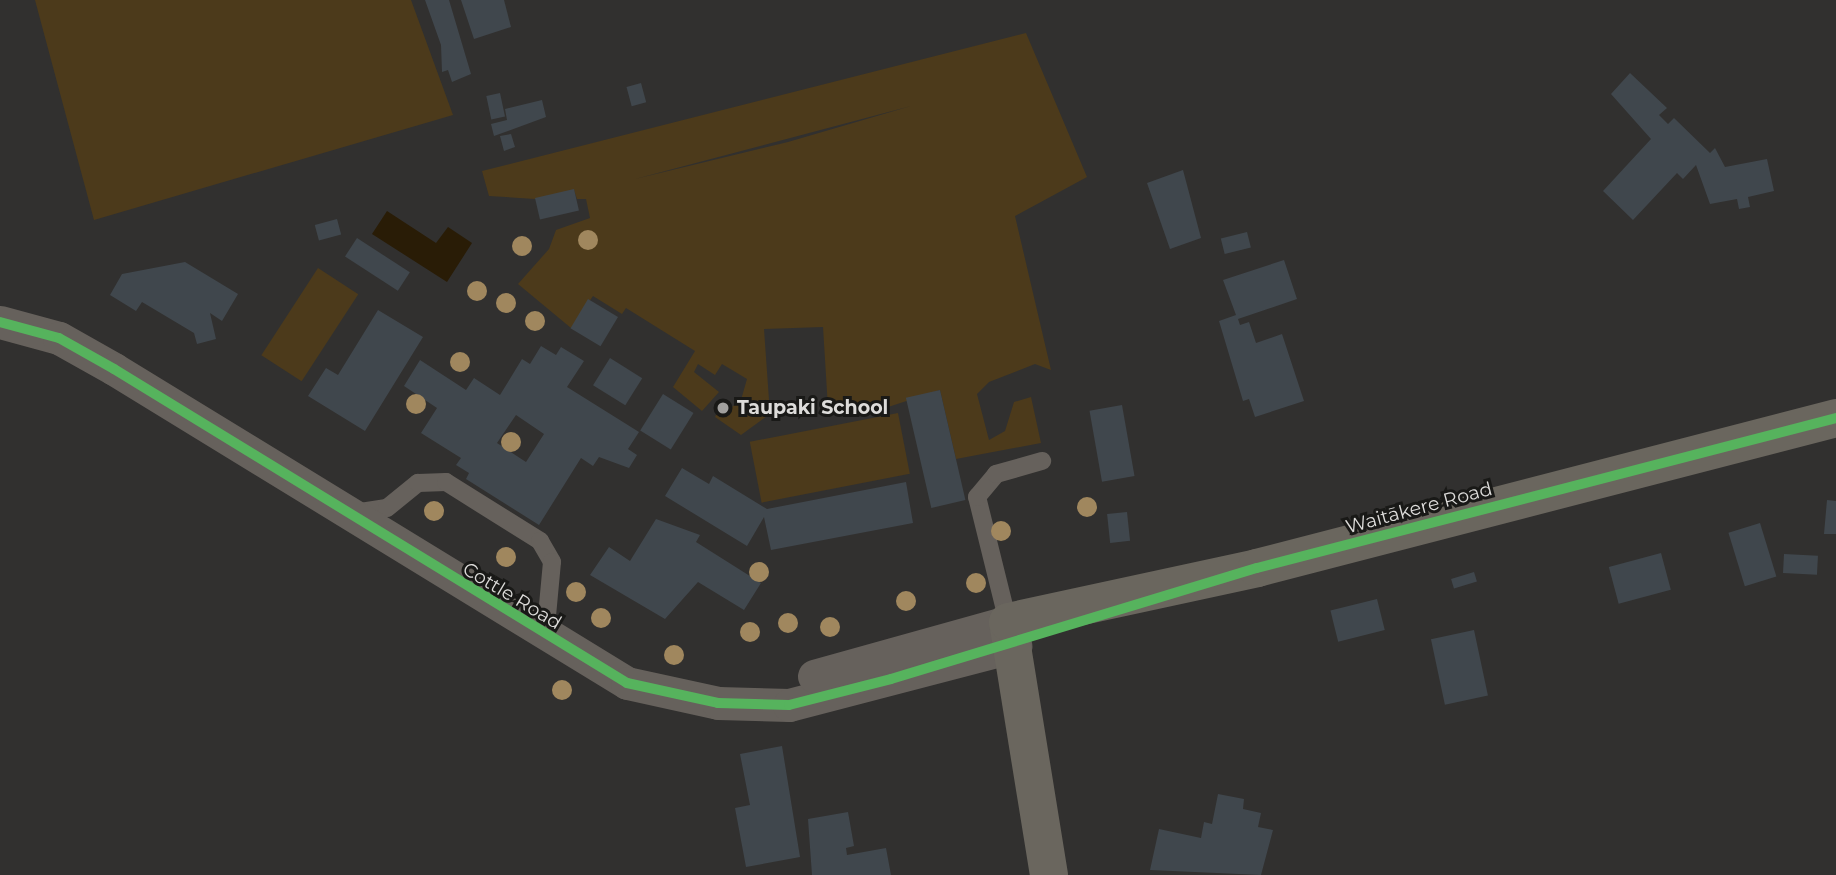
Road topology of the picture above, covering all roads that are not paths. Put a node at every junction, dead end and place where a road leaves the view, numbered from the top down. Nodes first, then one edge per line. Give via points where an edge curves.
1 (0, 322) edge
2 (1836, 418) edge
3 (1042, 461) dead end
4 (340, 511) junction
5 (1012, 634) junction
6 (545, 638) junction
7 (1049, 875) edge

1 - 4 street, Cottle Road via 59,338
2 - 5 street, Waitākere Road
3 - 5 lane via 996,474 977,497
4 - 6 street, Cottle Road
4 - 6 lane via 365,514 387,508 418,484 446,482 458,489 540,541 546,551 552,562
5 - 6 street, Cottle Road via 789,705 718,703 628,683
5 - 7 street

